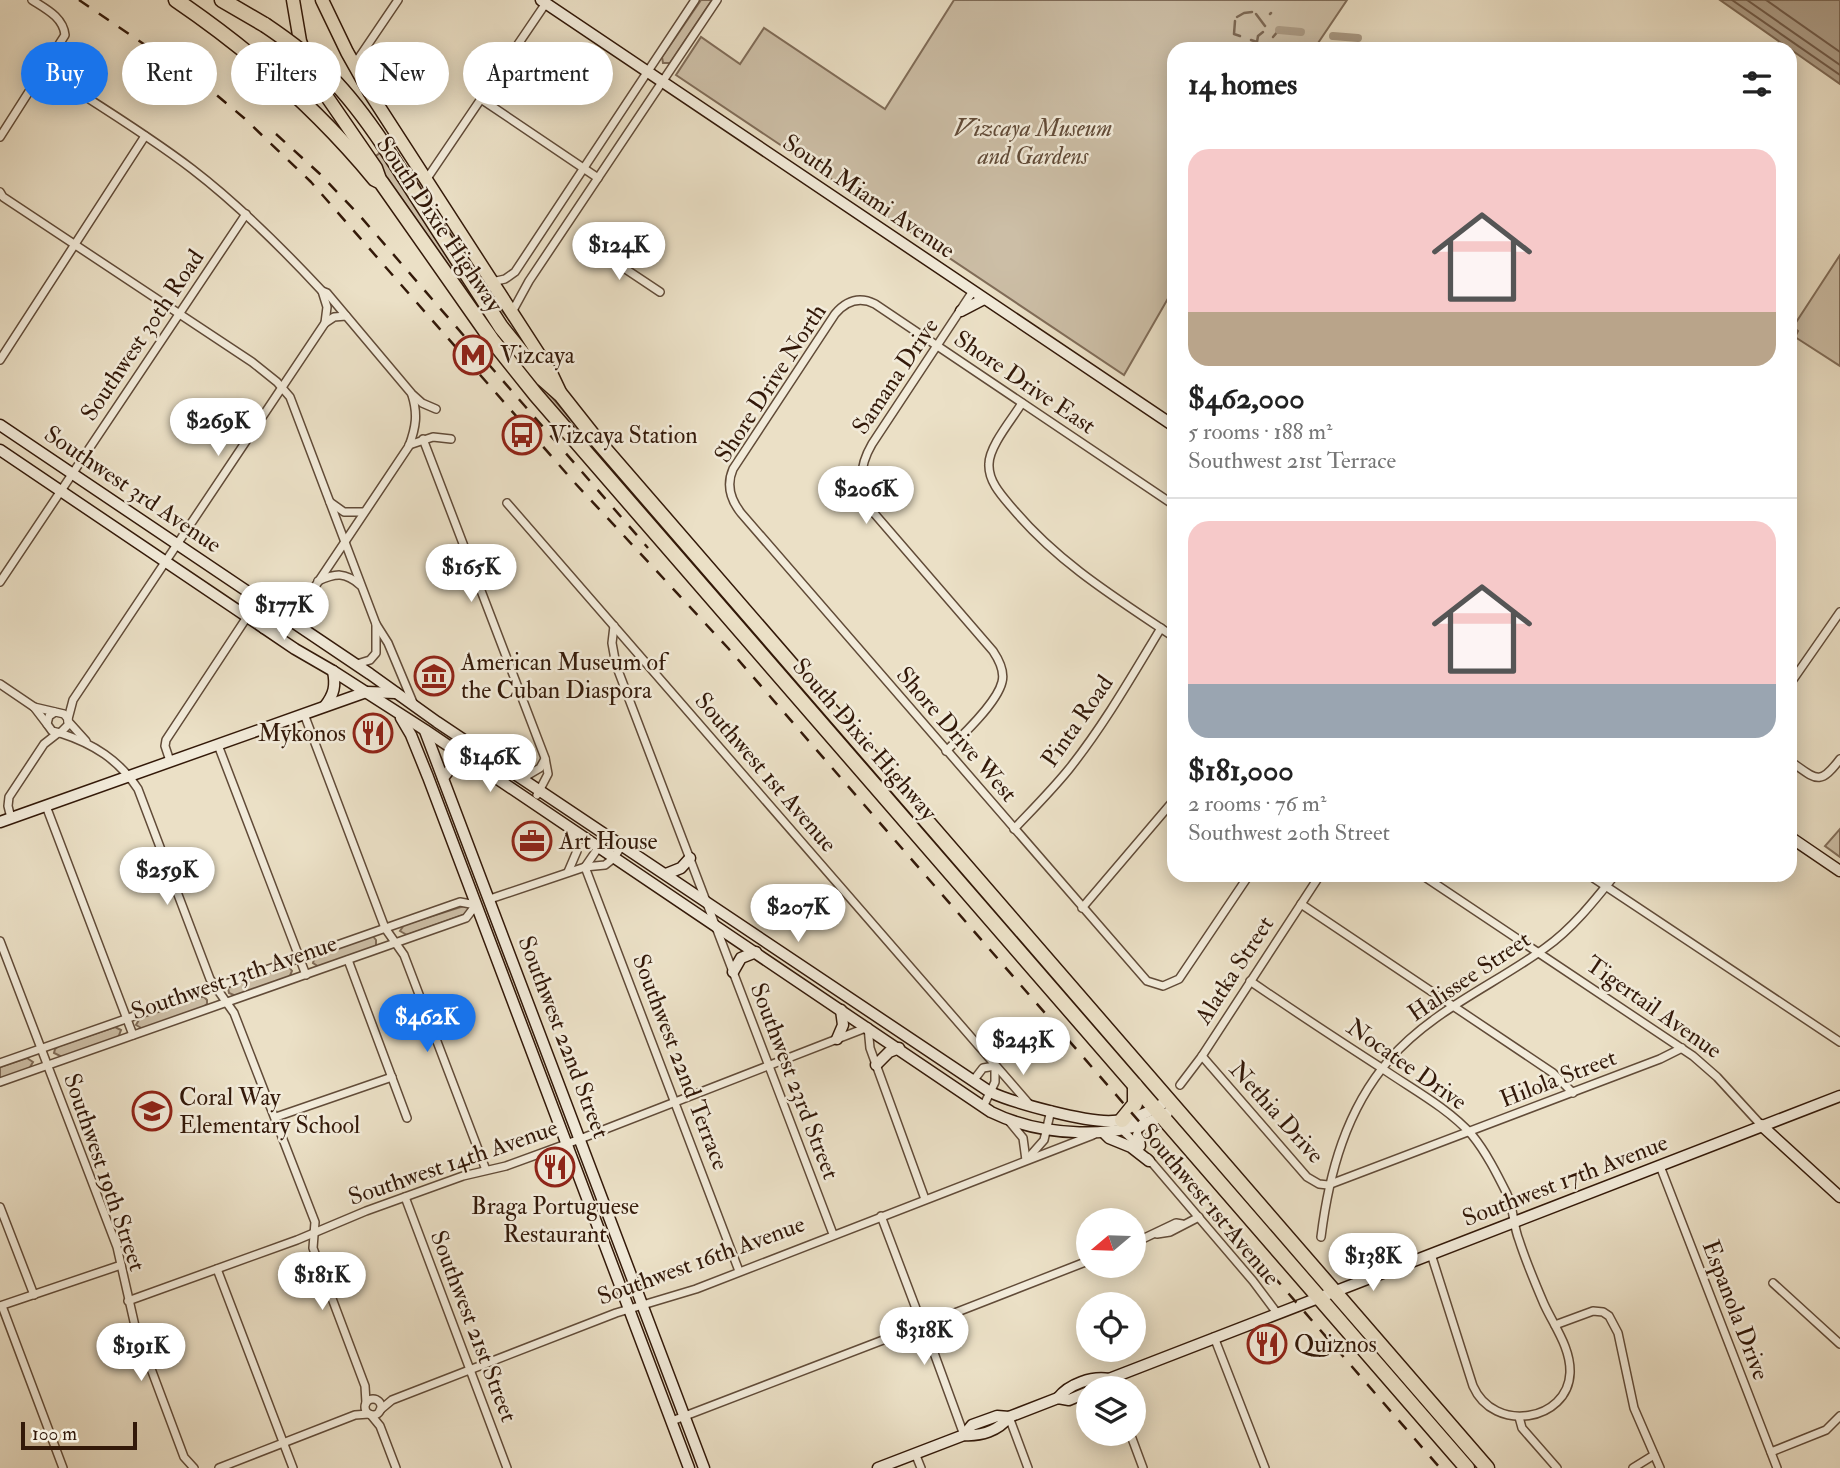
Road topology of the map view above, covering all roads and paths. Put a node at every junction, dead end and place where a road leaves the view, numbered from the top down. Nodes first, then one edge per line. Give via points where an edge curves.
1 (32, 0) edge
2 (176, 0) edge
3 (222, 0) edge
4 (285, 0) edge
5 (293, 0) edge
6 (322, 0) edge
7 (398, 0) edge
8 (695, 0) edge
9 (717, 0) edge
10 (543, 1) edge
11 (299, 35) junction
12 (62, 42) edge
13 (517, 42) edge
14 (354, 65) junction
15 (647, 72) junction
16 (662, 82) junction
17 (21, 105) edge
18 (98, 105) edge
19 (477, 105) edge
20 (490, 105) edge
21 (145, 136) junction
22 (0, 137) edge
23 (584, 168) junction
24 (598, 178) junction
25 (426, 180) junction
26 (381, 182) junction
27 (1, 195) edge
28 (246, 215) junction
29 (76, 245) junction
30 (594, 248) dead end
31 (492, 282) junction
32 (322, 291) junction
33 (973, 291) junction
34 (660, 292) dead end
35 (984, 299) junction
36 (852, 302) joint
37 (961, 311) junction
38 (512, 313) junction
39 (178, 314) junction
40 (346, 316) junction
41 (325, 323) junction
42 (937, 346) junction
43 (0, 360) edge
44 (282, 387) junction
45 (412, 394) junction
46 (561, 395) junction
47 (1022, 403) junction
48 (436, 409) dead end
49 (1167, 421) edge
50 (0, 425) edge
51 (423, 439) junction
52 (451, 439) dead end
53 (409, 446) junction
54 (0, 450) edge
55 (72, 474) junction
56 (60, 491) junction
57 (730, 491) joint
58 (1167, 500) edge
59 (330, 502) junction
60 (508, 503) dead end
61 (364, 512) junction
62 (345, 540) junction
63 (178, 544) junction
64 (166, 562) junction
65 (318, 581) junction
66 (0, 582) edge
67 (363, 588) junction
68 (1840, 612) edge
69 (247, 617) junction
70 (292, 621) junction
71 (376, 624) junction
72 (614, 626) junction
73 (264, 628) junction
74 (1161, 628) junction
75 (1167, 632) edge
76 (357, 664) junction
77 (333, 671) junction
78 (1797, 674) edge
79 (0, 684) edge
80 (366, 692) junction
81 (398, 693) junction
82 (74, 701) junction
83 (414, 705) junction
84 (325, 706) junction
85 (34, 707) junction
86 (57, 712) junction
87 (397, 713) junction
88 (304, 714) junction
89 (68, 720) junction
90 (47, 725) junction
91 (425, 730) junction
92 (59, 733) junction
93 (87, 742) junction
94 (44, 744) junction
95 (218, 744) junction
96 (946, 751) junction
97 (545, 758) junction
98 (1840, 759) edge
99 (469, 760) junction
100 (170, 761) junction
101 (1797, 766) edge
102 (130, 776) junction
103 (443, 778) junction
104 (523, 778) junction
105 (541, 789) junction
106 (532, 803) junction
107 (46, 806) junction
108 (1167, 808) edge
109 (6, 820) edge
110 (1014, 829) junction
111 (573, 831) junction
112 (607, 835) junction
113 (1797, 842) edge
114 (622, 845) junction
115 (598, 847) junction
116 (614, 858) junction
117 (690, 858) junction
118 (585, 867) junction
119 (1840, 871) edge
120 (568, 873) junction
121 (666, 874) junction
122 (1244, 882) edge
123 (1315, 882) edge
124 (1433, 882) edge
125 (1600, 882) edge
126 (1609, 882) edge
127 (1606, 886) junction
128 (490, 899) junction
129 (708, 903) junction
130 (1301, 904) junction
131 (477, 905) junction
132 (1082, 908) junction
133 (716, 926) junction
134 (385, 928) junction
135 (0, 941) edge
136 (396, 943) junction
137 (756, 952) junction
138 (1539, 952) junction
139 (300, 958) junction
140 (348, 960) junction
141 (733, 972) junction
142 (306, 975) junction
143 (1250, 981) junction
144 (215, 988) junction
145 (226, 1002) junction
146 (1454, 1006) junction
147 (841, 1010) junction
148 (875, 1015) junction
149 (127, 1018) junction
150 (867, 1027) junction
151 (133, 1035) junction
152 (837, 1039) junction
153 (1840, 1042) edge
154 (900, 1048) junction
155 (1682, 1048) junction
156 (41, 1049) junction
157 (1202, 1056) junction
158 (0, 1063) edge
159 (47, 1065) junction
160 (769, 1065) junction
161 (876, 1065) junction
162 (995, 1066) junction
163 (1382, 1069) junction
164 (392, 1077) junction
165 (973, 1080) junction
166 (0, 1082) edge
167 (1135, 1084) junction
168 (1180, 1085) dead end
169 (990, 1092) junction
170 (1573, 1093) junction
171 (1840, 1096) edge
172 (676, 1102) junction
173 (1172, 1104) junction
174 (1031, 1106) junction
175 (983, 1107) junction
176 (1051, 1110) junction
177 (1159, 1113) junction
178 (276, 1117) junction
179 (407, 1118) dead end
180 (1008, 1120) junction
181 (1119, 1123) junction
182 (1143, 1124) junction
183 (1761, 1125) junction
184 (1047, 1129) junction
185 (1100, 1132) junction
186 (1470, 1133) junction
187 (580, 1139) junction
188 (566, 1142) junction
189 (1140, 1146) junction
190 (1026, 1160) junction
191 (1149, 1161) junction
192 (1660, 1166) junction
193 (486, 1170) junction
194 (1328, 1185) junction
195 (405, 1197) junction
196 (1840, 1198) edge
197 (925, 1199) junction
198 (0, 1208) edge
199 (881, 1216) junction
200 (1199, 1217) junction
201 (1515, 1221) junction
202 (313, 1233) junction
203 (833, 1234) junction
204 (1321, 1237) dead end
205 (1146, 1238) edge
206 (1431, 1254) junction
207 (121, 1265) junction
208 (1076, 1266) edge
209 (217, 1269) junction
210 (739, 1271) junction
211 (1773, 1283) dead end
212 (1335, 1291) junction
213 (34, 1295) junction
214 (1319, 1297) junction
215 (128, 1301) junction
216 (1, 1306) edge
217 (643, 1306) junction
218 (629, 1310) junction
219 (1277, 1313) junction
220 (920, 1318) junction
221 (1555, 1325) junction
222 (917, 1327) junction
223 (928, 1327) junction
224 (1214, 1338) junction
225 (1840, 1344) edge
226 (470, 1370) junction
227 (1127, 1376) edge
228 (365, 1386) junction
229 (1076, 1386) edge
230 (1076, 1397) edge
231 (1058, 1398) junction
232 (376, 1399) junction
233 (391, 1401) junction
234 (365, 1404) junction
235 (380, 1411) junction
236 (370, 1414) junction
237 (355, 1415) junction
238 (685, 1416) junction
239 (1840, 1416) edge
240 (1519, 1417) junction
241 (1009, 1418) junction
242 (672, 1421) junction
243 (380, 1426) junction
244 (964, 1435) junction
245 (283, 1443) junction
246 (1135, 1446) edge
247 (1771, 1452) junction
248 (915, 1453) junction
249 (1654, 1454) junction
250 (184, 1457) junction
251 (63, 1468) edge
252 (185, 1468) edge
253 (194, 1468) edge
254 (219, 1468) edge
255 (293, 1468) edge
256 (396, 1468) edge
257 (507, 1468) edge
258 (689, 1468) edge
259 (704, 1468) edge
260 (878, 1468) edge
261 (921, 1468) edge
262 (1028, 1468) edge
263 (1143, 1468) edge
264 (1265, 1468) edge
265 (1467, 1468) edge
266 (1487, 1468) edge
267 (1557, 1468) edge
268 (1633, 1468) edge
269 (1660, 1468) edge
270 (1777, 1468) edge

1 - 12 street via 58,18 65,29
2 - 26 highway via 278,77
3 - 46 highway, bridge via 265,24 332,76 383,144 501,327 543,380
4 - 11 main road
5 - 11 main road, South Dixie Highway
6 - 14 main road, South Dixie Highway
7 - 14 street
8 - 15 street
9 - 16 street
10 - 13 street
10 - 15 main road, South Miami Avenue
11 - 26 main road, South Dixie Highway via 320,89
14 - 25 main road, South Dixie Highway
15 - 16 main road, South Miami Avenue
15 - 23 street
16 - 24 street
16 - 33 main road, South Miami Avenue
17 - 22 street
18 - 21 street
19 - 25 street
20 - 23 street
21 - 28 street
21 - 29 street
23 - 24 street
23 - 31 street via 515,272
24 - 38 street
25 - 31 main road, South Dixie Highway
26 - 167 highway, South Dixie Highway via 536,395
27 - 29 street
28 - 32 street
28 - 39 street, Southwest 30th Road
29 - 39 street
29 - 43 street
30 - 34 street
31 - 38 main road, South Dixie Highway
32 - 40 street
32 - 41 street
33 - 35 main road, South Miami Avenue
33 - 37 street, Samana Drive
35 - 37 main road
35 - 49 main road, South Miami Avenue
36 - 42 street, Shore Drive East via 869,301
36 - 57 street, Shore Drive North via 835,314 733,468
37 - 42 street, Samana Drive
38 - 46 main road, South Dixie Highway
39 - 44 street
39 - 55 street, Southwest 30th Road
40 - 41 street
40 - 45 street
41 - 44 street
42 - 47 street, Shore Drive East
42 - 96 street, Samana Drive via 872,444 860,475 864,497 873,512 1000,664 1003,678 999,690
44 - 59 street, Southwest 22nd Street via 290,397
44 - 63 street
45 - 48 street
45 - 53 street via 417,415
46 - 173 highway, South Dixie Highway
47 - 58 street, Shore Drive East
47 - 74 street via 989,457 993,482 1065,562
50 - 55 main road, Southwest 3rd Avenue
51 - 52 street
51 - 53 street
51 - 97 street
53 - 61 street
54 - 56 main road, Southwest 3rd Avenue
55 - 56 street, Southwest 30th Road
55 - 63 main road, Southwest 3rd Avenue
56 - 64 main road, Southwest 3rd Avenue
56 - 66 street, Southwest 30th Road
57 - 96 street, Shore Drive West via 741,513
59 - 61 street via 345,512
59 - 62 street, Southwest 22nd Street
60 - 72 street, Southwest 1st Avenue
61 - 62 street
62 - 65 street
62 - 67 street, Southwest 22nd Street
63 - 64 street
63 - 70 main road, Southwest 3rd Avenue
64 - 69 main road, Southwest 3rd Avenue
64 - 82 street
65 - 67 street via 341,574
65 - 70 street
67 - 71 street, Southwest 22nd Street
68 - 78 street
69 - 73 main road, Southwest 3rd Avenue
69 - 100 street via 165,741
70 - 73 main road
70 - 76 main road, Southwest 3rd Avenue
71 - 76 street, Southwest 22nd Street via 376,653
71 - 83 street, Southwest 22nd Street
72 - 117 street, Southwest 23rd Street via 616,665
72 - 162 street, Southwest 1st Avenue
73 - 77 main road, Southwest 3rd Avenue
74 - 75 street
74 - 110 street, Pinta Road via 1084,749
76 - 81 main road, Southwest 3rd Avenue
77 - 80 main road, Southwest 3rd Avenue
77 - 84 main road via 334,693
79 - 85 street
80 - 81 main road
80 - 84 main road
80 - 87 main road, Southwest 3rd Avenue
81 - 83 main road, Southwest 3rd Avenue
82 - 86 street
82 - 89 street
83 - 91 main road, Southwest 22nd Street
83 - 104 main road, Southwest 3rd Avenue
84 - 88 main road
85 - 86 street
85 - 90 street
86 - 89 street
86 - 90 street via 49,716
87 - 91 main road, Southwest 3rd Avenue
87 - 131 main road, Southwest 22nd Street via 411,736
88 - 95 main road
88 - 134 street
89 - 92 street
89 - 93 street
90 - 92 street
90 - 94 street
91 - 99 main road, Southwest 3rd Avenue
91 - 103 main road, Southwest 22nd Street
92 - 93 street
92 - 94 street
93 - 102 street
94 - 109 street via 8,799
95 - 100 main road
95 - 139 street
96 - 110 street, Shore Drive West
97 - 104 street via 540,768
97 - 105 street via 548,774
98 - 101 street via 1820,778
99 - 103 main road via 454,764
99 - 106 main road, Southwest 3rd Avenue
100 - 102 main road
102 - 107 main road
102 - 144 street
103 - 128 main road, Southwest 22nd Street
104 - 105 main road, Southwest 3rd Avenue
105 - 106 street
105 - 112 main road, Southwest 3rd Avenue
106 - 111 main road, Southwest 3rd Avenue
107 - 109 main road
107 - 149 street
108 - 132 street
110 - 132 street, Shore Drive West
111 - 115 main road, Southwest 3rd Avenue
111 - 120 street via 577,851
112 - 114 main road, Southwest 3rd Avenue
112 - 115 street
113 - 119 main road
114 - 116 street
114 - 121 main road, Southwest 3rd Avenue
115 - 116 main road, Southwest 3rd Avenue
115 - 118 street
116 - 118 street, Southwest 13th Avenue via 605,865
116 - 133 main road, Southwest 3rd Avenue
117 - 121 main road
117 - 129 street, Southwest 23rd Street
118 - 120 street, Southwest 13th Avenue
118 - 172 street, Southwest 22nd Terrace
120 - 128 street, Southwest 13th Avenue
121 - 129 main road, Southwest 3rd Avenue
122 - 132 street, Shore Drive West via 1183,975 1168,985 1147,981
123 - 130 street, Alatka Street
124 - 138 street, Tigertail Avenue
125 - 127 street
126 - 127 street, Halissee Street
127 - 138 street, Halissee Street
127 - 153 street
128 - 131 main road, Southwest 13th Avenue
128 - 187 main road, Southwest 22nd Street
129 - 133 street, Southwest 23rd Street
129 - 148 main road, Southwest 3rd Avenue
130 - 143 street, Alatka Street
130 - 146 street
131 - 134 street, Southwest 13th Avenue via 460,902
131 - 136 street, Southwest 13th Avenue via 466,918
131 - 188 main road, Southwest 22nd Street
133 - 137 main road, Southwest 3rd Avenue
133 - 141 street, Southwest 23rd Street
134 - 136 street
134 - 139 street, Southwest 13th Avenue
135 - 156 street, Southwest 19th Street
136 - 140 street, Southwest 13th Avenue
136 - 193 street
137 - 141 main road via 741,958
137 - 147 main road, Southwest 3rd Avenue
138 - 146 street, Halissee Street
138 - 155 street, Tigertail Avenue
139 - 142 street
139 - 144 street, Southwest 13th Avenue
140 - 142 street, Southwest 13th Avenue
140 - 164 street
141 - 160 street, Southwest 23rd Street
142 - 145 street, Southwest 13th Avenue
143 - 157 street, Alatka Street
143 - 163 street, Nocatee Drive
144 - 145 street
144 - 149 street, Southwest 13th Avenue
145 - 151 street, Southwest 13th Avenue
145 - 178 street
146 - 163 street, Halissee Street via 1405,1044
146 - 170 street via 1559,1076
147 - 150 main road, Southwest 3rd Avenue
147 - 152 main road via 843,1025
148 - 150 main road
148 - 165 main road, Southwest 3rd Avenue
149 - 151 street
149 - 156 street, Southwest 13th Avenue
150 - 152 street, Southwest 14th Avenue
150 - 154 main road, Southwest 3rd Avenue
150 - 161 street
151 - 159 street, Southwest 13th Avenue
152 - 160 street, Southwest 14th Avenue
154 - 161 main road
154 - 175 main road, Southwest 3rd Avenue
155 - 170 street, Hilola Street
155 - 183 street, Tigertail Avenue via 1717,1077
156 - 158 street, Southwest 13th Avenue
156 - 159 street, Southwest 19th Street
157 - 168 street, Alatka Street
157 - 194 street, Nethia Drive via 1307,1177
159 - 166 street, Southwest 13th Avenue
159 - 207 street, Southwest 19th Street
160 - 172 street, Southwest 14th Avenue
160 - 203 street, Southwest 23rd Street
161 - 197 street
162 - 165 street via 983,1069
162 - 169 street via 997,1076
162 - 174 street, Southwest 1st Avenue
163 - 186 street, Nocatee Drive
163 - 194 street, Halissee Street via 1349,1127
164 - 178 street
164 - 179 street
165 - 169 main road, Southwest 3rd Avenue
167 - 177 highway, South Dixie Highway
167 - 181 highway via 1135,1104
169 - 174 main road, Southwest 3rd Avenue
169 - 175 street
170 - 186 street, Hilola Street
171 - 183 main road, Southwest 17th Avenue
172 - 187 street, Southwest 14th Avenue
172 - 210 street, Southwest 22nd Terrace
173 - 177 main road, Southwest 16th Avenue
173 - 212 highway, South Dixie Highway
174 - 176 main road, Southwest 3rd Avenue
175 - 180 main road, Southwest 3rd Avenue
176 - 181 main road, Southwest 16th Avenue
176 - 184 street
177 - 181 main road, Southwest 16th Avenue
177 - 182 main road, Southwest 16th Avenue
177 - 214 highway, South Dixie Highway
178 - 202 street via 315,1222
180 - 184 main road, Southwest 3rd Avenue
180 - 190 street via 1023,1138
181 - 182 main road, Southwest 16th Avenue
181 - 185 main road, Southwest 16th Avenue
181 - 189 street, Southwest 1st Avenue
182 - 189 main road
183 - 192 main road, Southwest 17th Avenue
183 - 196 main road, Tigertail Avenue
184 - 185 main road, Southwest 16th Avenue
184 - 190 street via 1042,1144
185 - 190 street, Southwest 16th Avenue
185 - 191 main road
186 - 194 street, Hilola Street
186 - 201 street, Nocatee Drive via 1507,1195
187 - 188 street, Southwest 14th Avenue
187 - 217 main road, Southwest 22nd Street
188 - 193 street, Southwest 14th Avenue
188 - 218 main road, Southwest 22nd Street
189 - 191 street, Southwest 1st Avenue
190 - 197 street, Southwest 16th Avenue
191 - 200 street, Southwest 1st Avenue
192 - 201 main road, Southwest 17th Avenue
192 - 247 street, Espanola Drive
193 - 195 street, Southwest 14th Avenue
194 - 204 street, Halissee Street
195 - 202 street, Southwest 14th Avenue
195 - 226 street, Southwest 21st Street
197 - 199 street, Southwest 16th Avenue
198 - 213 street
199 - 203 street, Southwest 16th Avenue
199 - 220 street
200 - 205 street
200 - 219 street, Southwest 1st Avenue
201 - 206 main road, Southwest 17th Avenue
201 - 221 street, Nocatee Drive via 1517,1237
202 - 209 street, Southwest 14th Avenue
202 - 228 street via 313,1248
203 - 210 street, Southwest 16th Avenue
206 - 212 main road, Southwest 17th Avenue
206 - 240 street via 1477,1393 1496,1411
207 - 213 street
207 - 215 street, Southwest 19th Street
208 - 223 street
209 - 215 street, Southwest 14th Avenue
209 - 245 street
210 - 217 street, Southwest 16th Avenue
211 - 225 street
212 - 214 main road, Southwest 17th Avenue
212 - 266 highway, South Dixie Highway
213 - 216 street
214 - 219 main road, Southwest 17th Avenue
214 - 265 highway, South Dixie Highway
215 - 250 street, Southwest 19th Street
216 - 251 street
217 - 218 street, Southwest 16th Avenue
217 - 238 main road, Southwest 22nd Street
218 - 226 street, Southwest 16th Avenue
218 - 242 main road, Southwest 22nd Street
219 - 224 main road, Southwest 17th Avenue
220 - 222 street
220 - 223 street via 926,1318
221 - 240 street, Nocatee Drive via 1569,1360 1567,1387 1550,1406
221 - 249 street via 1593,1311 1609,1316 1618,1333 1632,1402
222 - 223 street
222 - 238 street
223 - 244 street
224 - 227 main road, Southwest 17th Avenue
224 - 264 street
226 - 233 street, Southwest 16th Avenue
226 - 257 street, Southwest 21st Street
228 - 232 street
228 - 234 street
229 - 231 main road, Southwest 17th Avenue
230 - 231 main road, Southwest 17th Avenue
231 - 241 main road, Southwest 17th Avenue
232 - 233 street, Southwest 16th Avenue
232 - 234 street
232 - 235 street
233 - 235 street, Southwest 16th Avenue
234 - 236 street
234 - 237 street
235 - 236 street
235 - 243 street
236 - 237 street
236 - 243 street
237 - 245 street
238 - 242 street
238 - 259 main road, Southwest 22nd Street
239 - 247 street via 1826,1430
240 - 267 street via 1522,1428
241 - 244 main road, Southwest 17th Avenue via 1002,1426 976,1436
241 - 262 street
242 - 258 main road, Southwest 22nd Street
243 - 256 street
244 - 248 main road, Southwest 17th Avenue
245 - 254 street
245 - 255 street
246 - 263 street
247 - 270 street, Espanola Drive
248 - 260 main road, Southwest 17th Avenue
248 - 261 street
249 - 268 street
249 - 269 street
250 - 252 street, Southwest 19th Street
250 - 253 street, Southwest 19th Street

